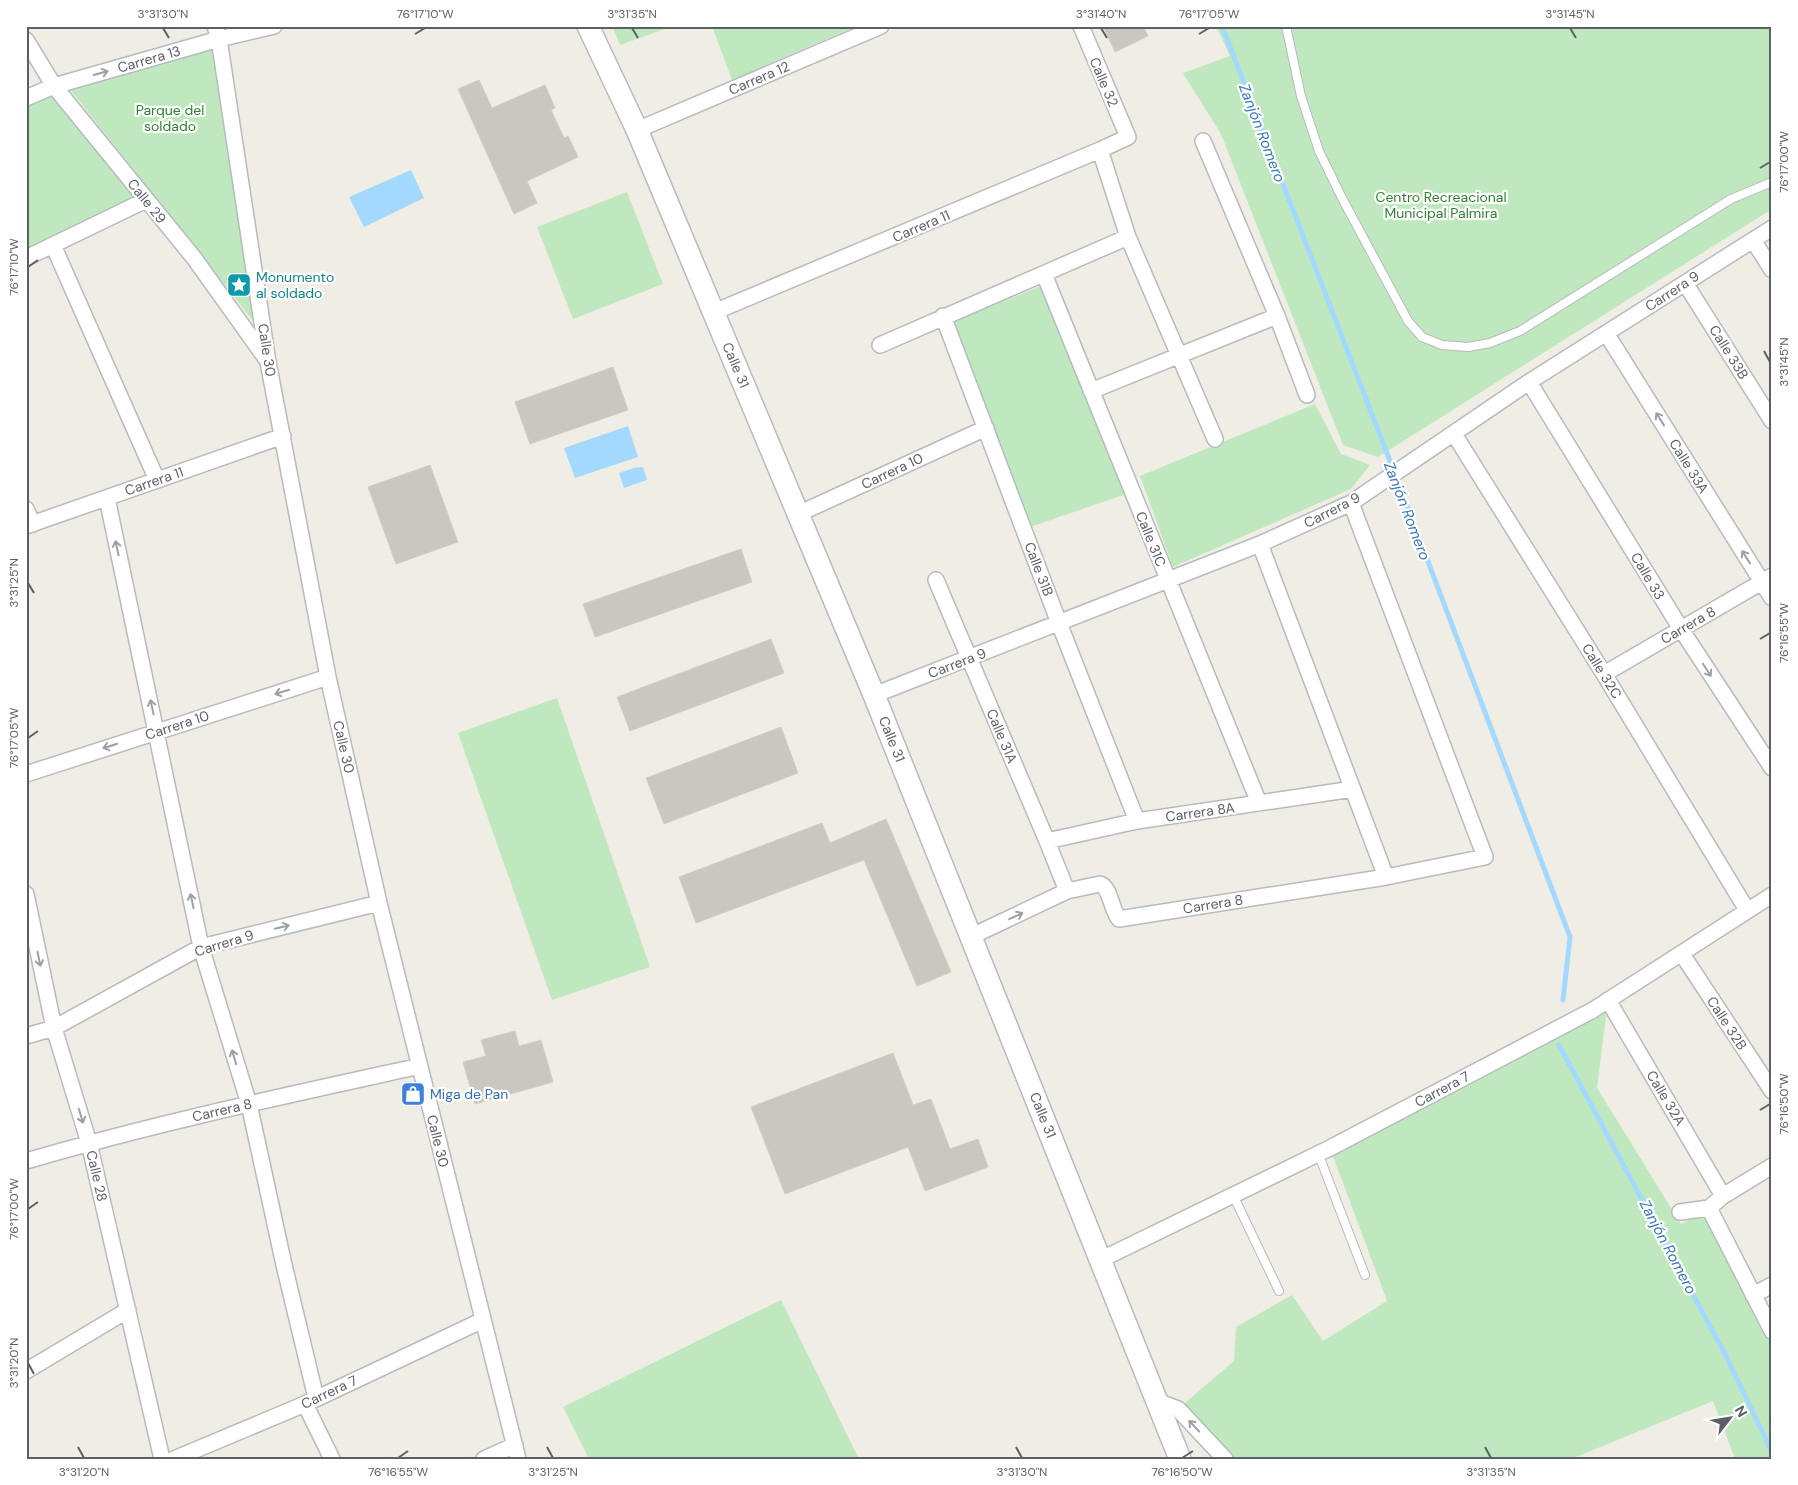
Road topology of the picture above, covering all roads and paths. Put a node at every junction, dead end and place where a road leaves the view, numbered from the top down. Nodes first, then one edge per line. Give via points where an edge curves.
1 (274, 26) edge
2 (588, 26) edge
3 (880, 26) edge
4 (1081, 26) edge
5 (1286, 26) edge
6 (217, 33) edge
7 (26, 40) edge
8 (54, 86) junction
9 (26, 98) edge
10 (637, 130) junction
11 (1128, 138) joint
12 (1203, 141) dead end
13 (1100, 150) junction
14 (1772, 182) edge
15 (146, 200) junction
16 (1772, 228) edge
17 (1128, 237) junction
18 (1753, 240) junction
19 (53, 245) junction
20 (26, 258) edge
21 (1772, 270) edge
22 (1044, 274) junction
23 (1686, 283) junction
24 (714, 312) junction
25 (943, 316) junction
26 (1277, 316) junction
27 (1606, 333) junction
28 (880, 345) dead end
29 (1179, 356) junction
30 (268, 362) junction
31 (1530, 382) junction
32 (1091, 391) junction
33 (1307, 395) dead end
34 (1772, 421) edge
35 (986, 428) junction
36 (1454, 434) junction
37 (282, 436) junction
38 (1214, 439) dead end
39 (157, 480) junction
40 (106, 498) junction
41 (1351, 503) junction
42 (26, 510) edge
43 (798, 514) junction
44 (30, 525) edge
45 (1260, 544) junction
46 (1767, 579) edge
47 (936, 580) dead end
48 (1168, 580) junction
49 (1772, 598) edge
50 (1059, 623) junction
51 (1681, 629) junction
52 (968, 658) junction
53 (1604, 674) junction
54 (328, 677) junction
55 (874, 695) junction
56 (157, 731) junction
57 (1772, 768) edge
58 (26, 774) edge
59 (1353, 789) junction
60 (1259, 803) junction
61 (1137, 821) junction
62 (1047, 841) junction
63 (1386, 877) junction
64 (1067, 892) junction
65 (26, 894) edge
66 (1771, 898) edge
67 (379, 903) junction
68 (1747, 910) junction
69 (972, 936) junction
70 (201, 947) junction
71 (1682, 954) junction
72 (1608, 1000) junction
73 (54, 1028) junction
74 (26, 1036) edge
75 (420, 1066) junction
76 (1772, 1091) edge
77 (248, 1104) junction
78 (89, 1142) junction
79 (1318, 1154) junction
80 (26, 1161) edge
81 (1772, 1166) edge
82 (1233, 1195) junction
83 (1723, 1196) junction
84 (1709, 1208) junction
85 (1680, 1212) dead end
86 (1100, 1260) junction
87 (1365, 1275) dead end
88 (1772, 1285) edge
89 (1279, 1291) dead end
90 (1753, 1295) junction
91 (128, 1310) junction
92 (483, 1320) junction
93 (1772, 1332) edge
94 (26, 1372) edge
95 (310, 1401) junction
96 (1157, 1401) junction
97 (516, 1452) edge
98 (162, 1459) edge
99 (174, 1459) edge
100 (332, 1459) edge
101 (484, 1459) edge
102 (1180, 1459) edge
103 (1225, 1459) edge

1 - 6 street, Carrera 13
2 - 10 main road, Calle 31
3 - 10 street, Carrera 12
4 - 11 street, Calle 32
5 - 14 lane via 1301,96 1325,164 1408,321 1422,337 1442,345 1468,347 1490,344 1520,331 1731,199
8 -> 6 street, Carrera 13
6 - 30 street, Calle 30
7 - 8 street, Calle 29
8 - 9 street, Carrera 13
8 - 15 street, Calle 29
10 - 24 main road, Calle 31
11 - 13 street, Carrera 11
12 - 26 street
13 - 17 street
13 - 24 street, Carrera 11
15 - 19 street
15 - 30 street, Calle 29 via 194,258
16 - 18 street, Carrera 9
17 - 22 street
17 - 29 street
18 - 21 street
18 - 23 street, Carrera 9
19 - 20 street
19 - 39 street
22 - 25 street
22 - 32 street, Calle 31C
23 - 27 street, Carrera 9
23 - 34 street, Calle 33B
24 - 43 main road, Calle 31
25 - 28 street
25 - 35 street, Calle 31B
26 - 29 street
26 - 33 street
27 - 31 street, Carrera 9
46 -> 27 street, Calle 33A
29 - 32 street
29 - 38 street
30 - 37 street, Calle 30
31 - 36 street, Carrera 9
31 - 51 street, Calle 33
32 - 48 street, Calle 31C
35 - 43 street, Carrera 10
35 - 50 street, Calle 31B
36 - 41 street, Carrera 9
36 - 53 street, Calle 32C
37 - 39 street, Carrera 11
37 - 54 street, Calle 30
39 - 40 street, Carrera 11
40 - 44 street, Carrera 11
56 -> 40 street
41 - 45 street, Carrera 9
41 - 63 street, Carrera 8 via 1485,857
42 - 44 street
43 - 55 main road, Calle 31
45 - 48 street, Carrera 9
45 - 59 street
46 - 49 street, Calle 33A
46 - 51 street, Carrera 8
47 - 52 street, Calle 31A
48 - 50 street, Carrera 9
48 - 60 street, Calle 31C
50 - 52 street, Carrera 9
50 - 61 street, Calle 31B
51 - 53 street, Carrera 8
51 -> 57 street, Calle 33
52 - 55 street, Carrera 9
52 - 62 street, Calle 31A
53 - 68 street, Calle 32C
54 -> 56 street, Carrera 10
54 - 67 street, Calle 30
55 - 69 main road, Calle 31
56 -> 58 street, Carrera 10
70 -> 56 street
59 - 60 street, Carrera 8A
59 - 63 street
60 - 61 street, Carrera 8A
61 - 62 street, Carrera 8A
62 - 64 street, Calle 31A
63 - 64 street, Carrera 8 via 1119,919 1103,885
69 -> 64 street, Carrera 8
65 -> 73 street, Calle 28
66 - 68 street, Carrera 7
70 -> 67 street, Carrera 9
67 - 75 street, Calle 30
68 - 71 street, Carrera 7
69 - 86 main road, Calle 31
70 - 73 street, Carrera 9
77 -> 70 street
71 - 72 street, Carrera 7
71 - 76 street, Calle 32B
72 - 79 street, Carrera 7
72 - 83 street, Calle 32A
73 - 74 street, Carrera 9
73 -> 78 street, Calle 28
75 - 77 street, Carrera 8
75 - 92 street, Calle 30
77 - 78 street, Carrera 8
77 - 95 street
78 - 80 street, Carrera 8
78 - 91 street, Calle 28
79 - 82 street, Carrera 7
79 - 87 lane
81 - 83 street
82 - 86 street, Carrera 7
82 - 89 lane
83 - 84 street
84 - 85 street
84 - 90 street
86 - 96 main road, Calle 31
88 - 90 street
90 - 93 street
91 - 94 street
91 - 98 street, Calle 28
92 - 95 street, Carrera 7
92 - 97 street, Calle 30
95 - 99 street, Carrera 7
95 - 100 street
96 - 102 main road, Calle 31
103 -> 96 street via 1178,1409
97 - 101 street

